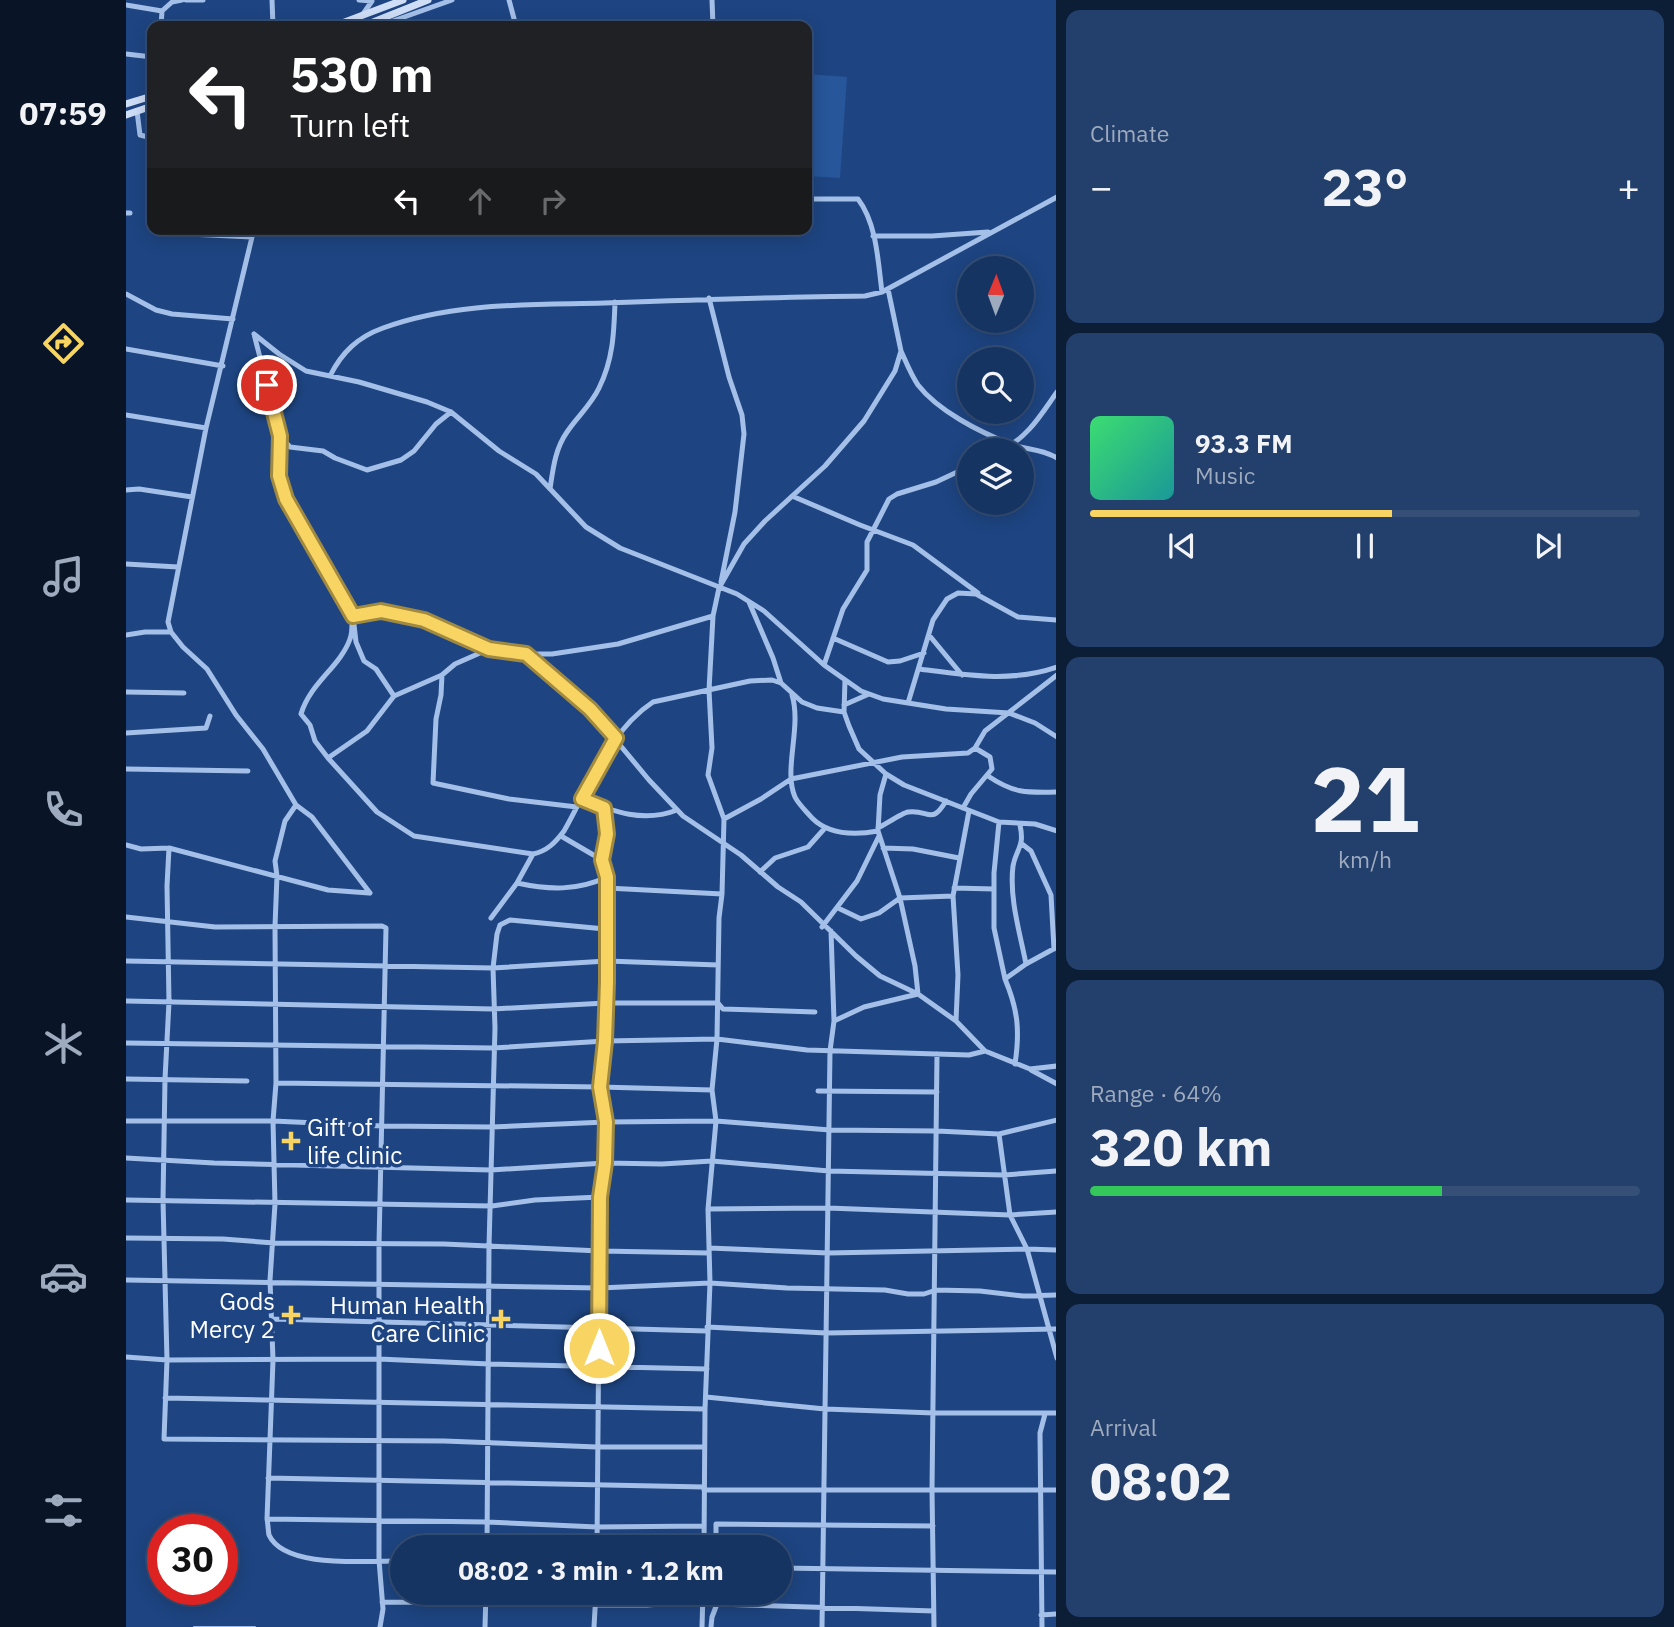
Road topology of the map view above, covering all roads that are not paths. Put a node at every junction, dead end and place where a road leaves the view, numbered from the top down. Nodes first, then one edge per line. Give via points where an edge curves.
1 (184, 0) edge
2 (203, 0) edge
3 (272, 0) edge
4 (359, 0) edge
5 (403, 0) edge
6 (428, 0) edge
7 (452, 0) edge
8 (509, 0) edge
9 (712, 0) edge
10 (384, 4) edge
11 (126, 5) edge
12 (162, 11) junction
13 (362, 15) junction
14 (161, 21) edge
15 (273, 21) edge
16 (347, 21) edge
17 (376, 21) edge
18 (393, 21) edge
19 (515, 21) edge
20 (713, 21) edge
21 (126, 54) edge
22 (147, 56) edge
23 (147, 98) edge
24 (126, 104) edge
25 (147, 108) edge
26 (137, 111) junction
27 (126, 115) edge
28 (147, 137) edge
29 (1056, 197) edge
30 (812, 199) edge
31 (992, 232) junction
32 (210, 235) edge
33 (873, 236) junction
34 (253, 237) joint
35 (885, 291) junction
36 (126, 294) edge
37 (709, 298) junction
38 (615, 302) junction
39 (233, 318) junction
40 (126, 349) edge
41 (901, 351) junction
42 (223, 366) junction
43 (330, 376) junction
44 (1056, 392) edge
45 (451, 412) junction
46 (126, 415) edge
47 (206, 428) junction
48 (280, 436) junction
49 (997, 438) edge
50 (1019, 438) edge
51 (1034, 449) edge
52 (1056, 458) edge
53 (957, 472) edge
54 (550, 489) junction
55 (126, 490) edge
56 (792, 496) junction
57 (192, 497) junction
58 (873, 530) junction
59 (126, 564) edge
60 (178, 566) junction
61 (719, 589) junction
62 (983, 597) junction
63 (750, 602) junction
64 (353, 616) junction
65 (713, 616) junction
66 (1056, 620) edge
67 (171, 632) junction
68 (126, 635) edge
69 (929, 635) junction
70 (833, 638) junction
71 (489, 649) junction
72 (924, 653) junction
73 (526, 654) junction
74 (824, 665) junction
75 (1056, 667) edge
76 (919, 669) junction
77 (442, 675) junction
78 (962, 675) junction
79 (1056, 675) edge
80 (845, 680) junction
81 (781, 683) junction
82 (709, 690) junction
83 (126, 692) edge
84 (184, 692) dead end
85 (869, 694) junction
86 (792, 695) junction
87 (394, 696) junction
88 (908, 703) junction
89 (844, 709) junction
90 (1009, 713) junction
91 (210, 716) dead end
92 (126, 733) edge
93 (1056, 737) edge
94 (616, 738) junction
95 (975, 748) junction
96 (328, 758) junction
97 (873, 763) junction
98 (126, 769) edge
99 (248, 771) dead end
100 (886, 774) junction
101 (988, 775) junction
102 (792, 779) junction
103 (1056, 792) edge
104 (582, 799) junction
105 (946, 801) junction
106 (296, 805) junction
107 (578, 807) junction
108 (604, 808) junction
109 (966, 809) junction
110 (677, 810) junction
111 (724, 819) junction
112 (999, 822) junction
113 (1020, 825) junction
114 (825, 828) junction
115 (878, 831) junction
116 (1056, 831) edge
117 (561, 836) junction
118 (724, 844) junction
119 (1022, 844) junction
120 (126, 845) edge
121 (169, 848) junction
122 (883, 848) junction
123 (533, 854) junction
124 (959, 858) junction
125 (602, 860) junction
126 (760, 872) junction
127 (277, 876) junction
128 (607, 877) junction
129 (517, 883) junction
130 (1056, 886) edge
131 (1048, 887) junction
132 (607, 888) junction
133 (954, 888) junction
134 (993, 890) junction
135 (722, 894) junction
136 (953, 896) junction
137 (900, 898) junction
138 (838, 908) junction
139 (126, 917) edge
140 (491, 918) dead end
141 (167, 922) junction
142 (275, 926) junction
143 (822, 927) dead end
144 (605, 929) junction
145 (831, 931) junction
146 (1055, 948) edge
147 (126, 961) edge
148 (168, 961) junction
149 (607, 961) junction
150 (1026, 964) junction
151 (718, 965) junction
152 (276, 966) junction
153 (385, 966) junction
154 (493, 968) junction
155 (1005, 979) junction
156 (918, 994) junction
157 (126, 1001) edge
158 (169, 1002) junction
159 (276, 1003) junction
160 (606, 1003) junction
161 (718, 1003) junction
162 (383, 1006) junction
163 (493, 1009) junction
164 (814, 1013) dead end
165 (834, 1021) junction
166 (956, 1021) junction
167 (718, 1039) junction
168 (605, 1041) junction
169 (126, 1043) edge
170 (166, 1043) junction
171 (275, 1044) junction
172 (384, 1045) junction
173 (493, 1048) junction
174 (830, 1051) junction
175 (985, 1051) junction
176 (937, 1054) junction
177 (1016, 1064) junction
178 (1056, 1066) edge
179 (1030, 1069) junction
180 (126, 1079) edge
181 (165, 1079) junction
182 (247, 1081) dead end
183 (276, 1083) junction
184 (383, 1084) junction
185 (1056, 1084) edge
186 (492, 1086) junction
187 (600, 1087) junction
188 (712, 1090) junction
189 (818, 1091) dead end
190 (829, 1091) junction
191 (937, 1092) junction
192 (1056, 1120) edge
193 (126, 1121) edge
194 (273, 1121) junction
195 (716, 1121) junction
196 (165, 1122) junction
197 (606, 1122) junction
198 (382, 1126) junction
199 (492, 1127) junction
200 (830, 1130) junction
201 (937, 1131) junction
202 (999, 1134) junction
203 (126, 1158) edge
204 (165, 1159) junction
205 (712, 1161) junction
206 (274, 1163) junction
207 (605, 1163) junction
208 (382, 1166) junction
209 (491, 1170) junction
210 (830, 1171) junction
211 (1056, 1171) edge
212 (937, 1172) junction
213 (1004, 1175) junction
214 (600, 1197) junction
215 (126, 1200) edge
216 (163, 1200) junction
217 (275, 1204) junction
218 (381, 1205) junction
219 (492, 1206) junction
220 (828, 1208) junction
221 (708, 1209) junction
222 (936, 1211) junction
223 (1056, 1212) edge
224 (1010, 1214) junction
225 (126, 1238) edge
226 (165, 1238) junction
227 (274, 1243) junction
228 (379, 1244) junction
229 (489, 1246) junction
230 (1027, 1249) junction
231 (709, 1250) junction
232 (600, 1251) junction
233 (936, 1251) junction
234 (1056, 1251) edge
235 (828, 1253) junction
236 (165, 1279) junction
237 (126, 1280) edge
238 (270, 1280) junction
239 (380, 1283) junction
240 (710, 1283) junction
241 (488, 1284) junction
242 (600, 1287) junction
243 (827, 1289) junction
244 (936, 1290) junction
245 (1056, 1295) edge
246 (1041, 1296) junction
247 (273, 1319) junction
248 (380, 1322) junction
249 (490, 1326) junction
250 (1047, 1328) junction
251 (599, 1329) junction
252 (707, 1329) junction
253 (1056, 1329) edge
254 (935, 1331) junction
255 (826, 1333) junction
256 (126, 1357) edge
257 (1056, 1358) edge
258 (379, 1359) junction
259 (167, 1360) junction
260 (273, 1360) junction
261 (489, 1364) junction
262 (600, 1367) junction
263 (707, 1369) junction
264 (706, 1397) junction
265 (165, 1398) junction
266 (271, 1401) junction
267 (378, 1401) junction
268 (488, 1404) junction
269 (597, 1406) junction
270 (705, 1409) junction
271 (825, 1409) junction
272 (934, 1413) junction
273 (1056, 1413) edge
274 (1045, 1414) junction
275 (270, 1439) junction
276 (379, 1441) junction
277 (489, 1443) junction
278 (597, 1447) junction
279 (704, 1447) junction
280 (268, 1478) junction
281 (379, 1480) junction
282 (488, 1483) junction
283 (598, 1484) junction
284 (704, 1489) junction
285 (932, 1490) junction
286 (1042, 1490) junction
287 (1056, 1490) edge
288 (824, 1491) junction
289 (267, 1519) junction
290 (380, 1520) junction
291 (487, 1522) junction
292 (704, 1526) junction
293 (933, 1526) junction
294 (597, 1527) junction
295 (824, 1527) junction
296 (487, 1535) edge
297 (597, 1535) edge
298 (704, 1535) edge
299 (716, 1535) edge
300 (379, 1560) junction
301 (390, 1560) edge
302 (792, 1568) edge
303 (824, 1569) junction
304 (933, 1569) junction
305 (1041, 1572) junction
306 (1056, 1573) edge
307 (382, 1602) junction
308 (390, 1602) edge
309 (486, 1605) edge
310 (596, 1605) edge
311 (703, 1605) edge
312 (717, 1605) edge
313 (743, 1605) edge
314 (822, 1608) junction
315 (934, 1611) junction
316 (1056, 1614) edge
317 (1041, 1615) junction
318 (380, 1627) edge
319 (485, 1627) edge
320 (594, 1627) edge
321 (702, 1627) edge
322 (711, 1627) edge
323 (822, 1627) edge
324 (934, 1627) edge
325 (1042, 1627) edge

1 - 2 street
1 - 12 street via 172,2
3 - 15 street
4 - 13 street via 372,1
5 - 10 main road
6 - 17 main road
7 - 18 street
8 - 19 street
9 - 20 street
10 - 13 main road
11 - 12 street
12 - 14 street
13 - 16 main road
21 - 22 street
23 - 24 main road
25 - 26 main road
26 - 27 main road
26 - 28 street via 140,135
29 - 31 street
30 - 33 street via 858,200
31 - 33 street
31 - 35 street
32 - 34 street
33 - 35 street
34 - 39 street
35 - 37 street via 865,296
35 - 41 street
36 - 39 street via 172,314
37 - 38 street
37 - 61 street via 744,433 735,512
38 - 43 street via 437,313 356,341
38 - 54 street via 610,360 590,404 559,446
39 - 42 street
40 - 42 street
41 - 49 street via 918,385 934,401
41 - 56 street via 895,372 864,421 825,467
42 - 47 street
43 - 45 street
43 - 48 street via 306,371 254,334
44 - 50 street
45 - 48 street via 414,451 368,470 323,451 290,447
45 - 54 street
46 - 47 street
47 - 57 street
48 - 64 street via 279,476 286,499
51 - 52 street
53 - 58 street via 892,496
54 - 61 street via 586,527 620,548
55 - 57 street
56 - 58 street
56 - 61 street via 744,544
57 - 60 street
58 - 62 street via 923,551
58 - 70 street via 865,546 867,570 843,610
59 - 60 street
60 - 67 street via 168,614
61 - 63 street
61 - 65 street
62 - 66 street via 1017,617
62 - 69 street via 968,592 947,598
63 - 74 street
63 - 81 street
64 - 71 street via 381,611 424,620
64 - 87 street via 364,660
64 - 96 street via 350,640 313,689 301,714
65 - 73 street via 618,644
65 - 82 street
67 - 68 street
67 - 106 street via 207,670
69 - 72 street
69 - 78 street
70 - 72 street via 888,662
70 - 74 street
71 - 73 street
71 - 77 street
72 - 76 street
73 - 94 street
74 - 80 street
75 - 78 street via 1018,676
76 - 78 street
76 - 88 street
77 - 87 street
77 - 107 street via 433,783
79 - 90 street
80 - 85 street
80 - 89 street
81 - 82 street via 761,680
81 - 86 street
82 - 94 street via 653,702
82 - 111 street via 712,748 708,775
83 - 84 street
85 - 88 street
85 - 89 street
86 - 89 street via 817,708
86 - 102 street via 797,709
87 - 96 street via 367,731
88 - 90 street
89 - 97 street via 859,749
90 - 93 street
90 - 95 street via 985,731
91 - 92 street via 206,728
94 - 104 street
94 - 110 street
95 - 97 street via 956,755
95 - 101 street via 992,761
96 - 123 street via 377,812 414,836
97 - 100 street
97 - 102 street
98 - 99 street
100 - 105 street
100 - 115 street
101 - 103 street via 1021,792
101 - 109 street via 971,794
102 - 111 street
102 - 114 street via 794,796
104 - 107 street
104 - 108 street
105 - 109 street
105 - 115 street via 937,815 911,812
106 - 127 street via 280,834
106 - 127 street via 312,817 370,893 328,890
107 - 117 street
108 - 110 street via 647,817
108 - 125 street via 607,834
109 - 112 street
109 - 124 street
110 - 118 street
111 - 118 street
112 - 113 street
112 - 134 street
113 - 116 street
113 - 119 street
114 - 115 street via 860,835
114 - 126 street via 808,846 775,858
115 - 122 street
115 - 138 street via 865,867
117 - 123 street
117 - 125 street
118 - 126 street
118 - 135 street
119 - 131 street via 1031,851
119 - 150 street via 1013,865 1013,882
120 - 121 street
121 - 127 street
121 - 141 street
122 - 124 street
122 - 137 street
123 - 129 street
124 - 133 street
125 - 128 street
126 - 145 street
127 - 142 street
128 - 129 street via 571,889
128 - 132 street
129 - 140 street
130 - 131 street
131 - 146 street
132 - 135 street
132 - 144 street
133 - 134 street
133 - 136 street
134 - 155 street via 995,943
135 - 151 street
136 - 137 street
136 - 166 street
137 - 138 street via 861,919
137 - 156 street
138 - 143 street
139 - 141 street
141 - 142 street
141 - 148 street
142 - 152 street
142 - 153 street via 385,927
144 - 149 street
144 - 154 street via 504,921 497,934
145 - 156 street via 880,976
145 - 165 street
146 - 150 street
147 - 148 street
148 - 152 street
148 - 158 street
149 - 151 street
149 - 154 street
149 - 160 street
150 - 155 street
151 - 161 street
152 - 153 street
152 - 159 street
153 - 154 street
153 - 162 street
154 - 163 street
155 - 177 street via 1016,1003
156 - 165 street via 864,1007
156 - 166 street
157 - 158 street
158 - 159 street
158 - 170 street
159 - 162 street
159 - 171 street
160 - 161 street
160 - 163 street
160 - 168 street
161 - 164 street via 723,1009
161 - 167 street
162 - 163 street
162 - 172 street
163 - 173 street
165 - 174 street
166 - 175 street
167 - 168 street
167 - 174 street
167 - 188 street
168 - 173 street
168 - 187 street
169 - 170 street
170 - 171 street
170 - 181 street
171 - 172 street
171 - 183 street
172 - 173 street
172 - 184 street
173 - 186 street
174 - 176 street
174 - 190 street
175 - 176 street
175 - 177 street
176 - 191 street
177 - 179 street
178 - 179 street
179 - 185 street
180 - 181 street
181 - 182 street
181 - 196 street
183 - 184 street
183 - 194 street
184 - 186 street
184 - 198 street
186 - 187 street
186 - 199 street
187 - 188 street
187 - 197 street
188 - 195 street
189 - 190 street
190 - 191 street
190 - 200 street
191 - 201 street
192 - 202 street
193 - 196 street
194 - 196 street
194 - 198 street
194 - 206 street
195 - 197 street
195 - 200 street
195 - 205 street
196 - 204 street
197 - 199 street
197 - 207 street
198 - 199 street
198 - 208 street
199 - 209 street
200 - 201 street
200 - 210 street
201 - 202 street
201 - 212 street
202 - 213 street
203 - 204 street
204 - 206 street
204 - 216 street
205 - 207 street
205 - 210 street
205 - 221 street
206 - 208 street
206 - 217 street
207 - 209 street
207 - 214 street
208 - 209 street
208 - 218 street
209 - 219 street
210 - 212 street
210 - 220 street
211 - 213 street
212 - 213 street
212 - 222 street
213 - 224 street
214 - 219 street
214 - 232 street
215 - 216 street
216 - 217 street
216 - 226 street
217 - 218 street
217 - 227 street
218 - 219 street
218 - 228 street
219 - 229 street
220 - 221 street
220 - 222 street
220 - 235 street
221 - 231 street
222 - 224 street
222 - 233 street
223 - 224 street
224 - 230 street
225 - 226 street
226 - 227 street
226 - 236 street
227 - 228 street
227 - 238 street
228 - 229 street
228 - 239 street
229 - 232 street
229 - 241 street
230 - 233 street
230 - 234 street
230 - 246 street
231 - 232 street
231 - 235 street
231 - 240 street
232 - 242 street
233 - 235 street
233 - 244 street
235 - 243 street
236 - 237 street
236 - 238 street
236 - 259 street
238 - 239 street
238 - 247 street
239 - 241 street
239 - 248 street
240 - 242 street
240 - 243 street
240 - 252 street
241 - 242 street
241 - 249 street
242 - 251 street
243 - 244 street via 908,1294
243 - 255 street
244 - 246 street
244 - 254 street
245 - 246 street
246 - 250 street
247 - 248 street
247 - 260 street
248 - 249 street
248 - 258 street
249 - 251 street
249 - 261 street
250 - 253 street
250 - 254 street
250 - 257 street
251 - 252 street
251 - 262 street
252 - 255 street
252 - 263 street
254 - 255 street
254 - 272 street
255 - 271 street
256 - 259 street
258 - 260 street
258 - 261 street
258 - 267 street
259 - 260 street
259 - 265 street
260 - 266 street
261 - 262 street
261 - 268 street
262 - 263 street
262 - 269 street
263 - 264 street
264 - 270 street
264 - 271 street
265 - 266 street
265 - 275 street via 164,1439
266 - 267 street
266 - 275 street
267 - 268 street
267 - 276 street
268 - 269 street
268 - 277 street
269 - 270 street
269 - 278 street
270 - 279 street
271 - 272 street
271 - 288 street
272 - 274 street
272 - 285 street
273 - 274 street
274 - 286 street via 1040,1433
275 - 276 street
275 - 280 street
276 - 277 street
276 - 281 street
277 - 278 street
277 - 282 street
278 - 279 street
278 - 283 street
279 - 284 street
280 - 281 street
280 - 289 street
281 - 282 street
281 - 290 street
282 - 283 street
282 - 291 street
283 - 284 street
283 - 294 street
284 - 288 street
284 - 292 street
285 - 286 street
285 - 288 street
285 - 293 street
286 - 287 street
286 - 305 street
288 - 295 street
289 - 290 street
289 - 300 street via 270,1535 281,1548 305,1559
290 - 291 street
290 - 300 street
291 - 294 street
291 - 296 street
292 - 294 street
292 - 298 street
293 - 295 street
293 - 304 street
294 - 297 street
295 - 299 street via 716,1524
295 - 303 street
300 - 301 street
300 - 307 street
302 - 303 street
303 - 304 street
303 - 314 street
304 - 305 street
304 - 315 street
305 - 306 street
305 - 317 street
307 - 308 street
307 - 318 street
309 - 319 street
310 - 320 street
311 - 321 street
312 - 322 street
313 - 314 street
314 - 315 street
314 - 323 street
315 - 324 street
316 - 317 street
317 - 325 street

